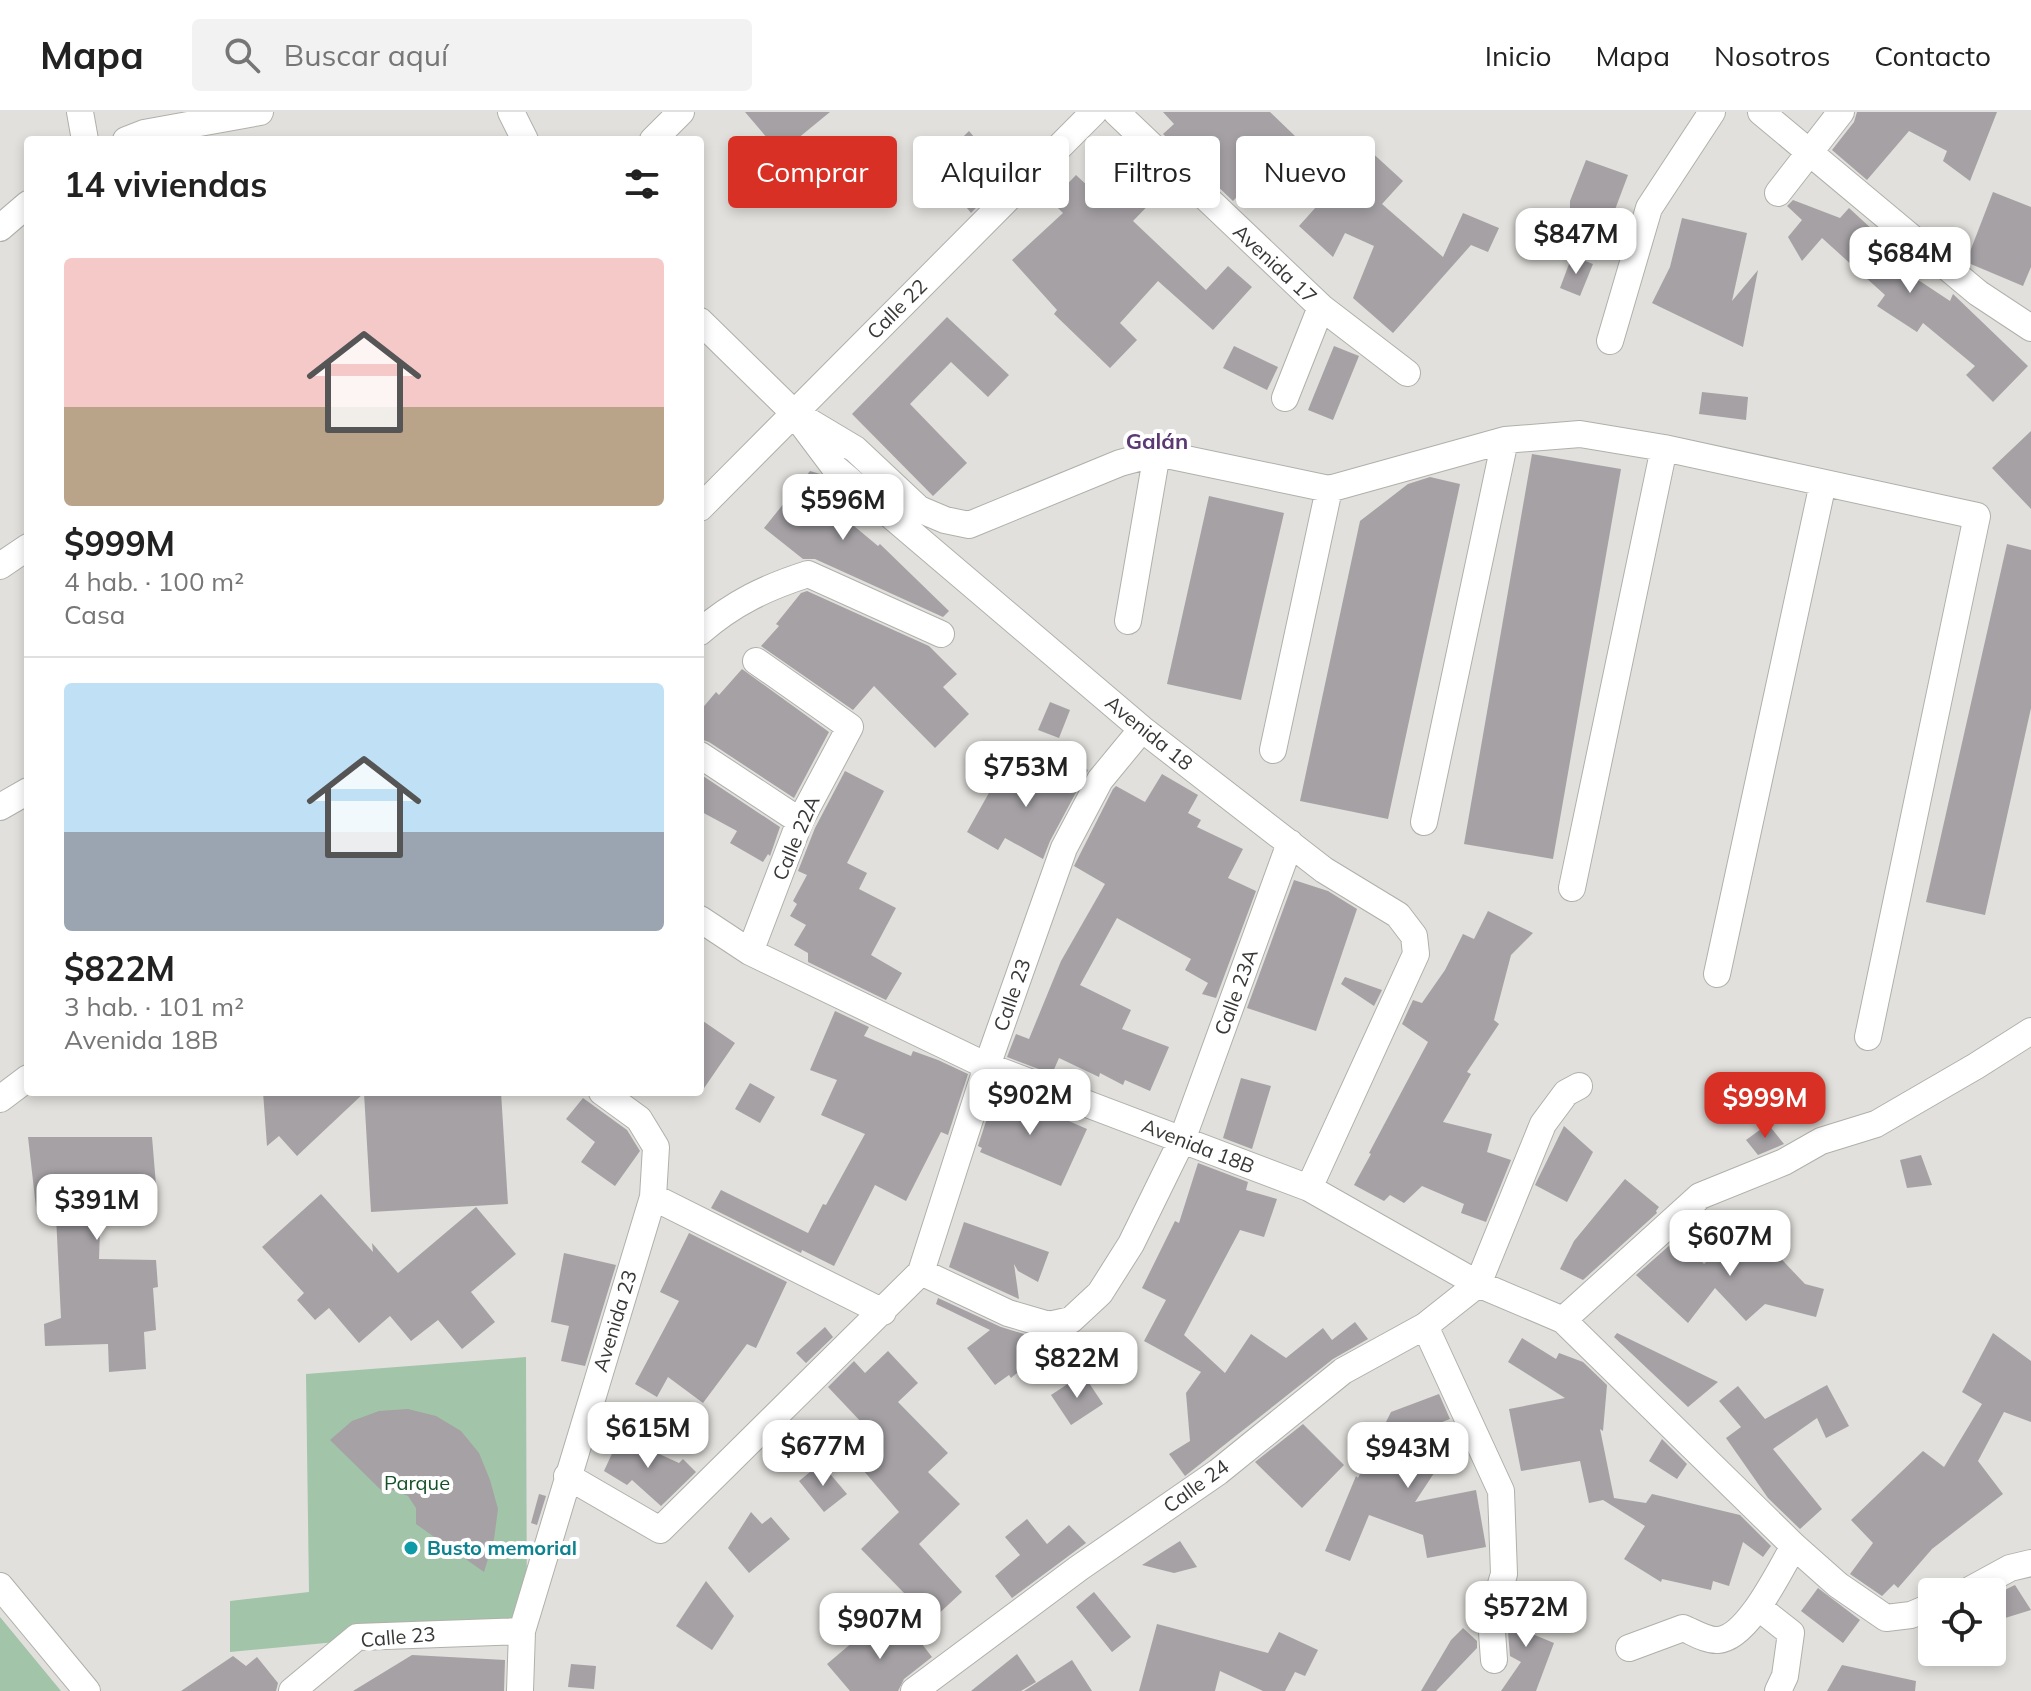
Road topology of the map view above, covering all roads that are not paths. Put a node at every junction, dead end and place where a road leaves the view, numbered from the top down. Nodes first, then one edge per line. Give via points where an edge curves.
1 (80, 112) edge
2 (260, 112) edge
3 (511, 112) edge
4 (681, 112) edge
5 (1094, 112) edge
6 (1116, 112) edge
7 (1712, 112) edge
8 (1761, 112) edge
9 (1841, 112) edge
10 (84, 136) edge
11 (136, 136) edge
12 (523, 136) edge
13 (657, 136) edge
14 (1809, 152) junction
15 (1778, 193) dead end
16 (24, 207) edge
17 (0, 228) edge
18 (1321, 307) junction
19 (704, 325) edge
20 (2031, 328) edge
21 (1610, 341) dead end
22 (1407, 373) dead end
23 (1285, 398) dead end
24 (793, 412) junction
25 (1505, 440) junction
26 (1664, 448) junction
27 (1157, 453) junction
28 (1823, 483) junction
29 (1329, 489) junction
30 (704, 504) edge
31 (24, 550) edge
32 (0, 566) edge
33 (1128, 621) dead end
34 (704, 628) edge
35 (941, 634) dead end
36 (756, 661) dead end
37 (1142, 729) junction
38 (1273, 750) dead end
39 (704, 758) edge
40 (24, 793) edge
41 (0, 807) edge
42 (800, 821) junction
43 (1424, 822) dead end
44 (1290, 843) junction
45 (1572, 888) dead end
46 (704, 922) edge
47 (750, 952) junction
48 (1717, 974) dead end
49 (2031, 1031) edge
50 (1868, 1037) dead end
51 (987, 1066) junction
52 (24, 1081) edge
53 (1579, 1086) dead end
54 (607, 1096) edge
55 (0, 1099) edge
56 (1182, 1140) junction
57 (1309, 1188) junction
58 (653, 1197) junction
59 (921, 1272) junction
60 (1478, 1284) junction
61 (883, 1312) junction
62 (1563, 1320) junction
63 (1425, 1326) junction
64 (567, 1476) junction
65 (1794, 1546) junction
66 (2031, 1563) edge
67 (1992, 1578) edge
68 (0, 1586) edge
69 (1758, 1607) junction
70 (1918, 1612) edge
71 (522, 1631) junction
72 (1629, 1648) dead end
73 (1494, 1660) dead end
74 (87, 1691) edge
75 (292, 1691) edge
76 (520, 1691) edge
77 (914, 1691) edge
78 (1778, 1691) edge

1 - 10 street
2 - 11 street
3 - 12 street
4 - 13 street
5 - 24 street, Calle 22
6 - 18 street, Avenida 17
7 - 21 street via 1649,208
8 - 14 street
9 - 14 street
14 - 15 street
14 - 20 street via 1978,293
16 - 17 street
18 - 22 street, Avenida 17
18 - 23 street
19 - 24 street, Avenida 18
24 - 27 street via 855,449 919,509 969,525
24 - 30 street, Calle 22
24 - 37 street, Avenida 18 via 835,468
25 - 26 street via 1580,434
25 - 29 street
25 - 43 street
26 - 28 street
26 - 45 street
27 - 29 street
27 - 33 street
28 - 48 street
28 - 50 street via 1977,516
29 - 38 street
31 - 32 street
34 - 35 street via 766,588 808,574
36 - 42 street, Calle 22A via 850,727
37 - 44 street, Avenida 18
37 - 51 street, Calle 23 via 1100,780 1064,848
39 - 42 street
40 - 41 street
42 - 47 street, Calle 22A
44 - 56 street, Calle 23A
44 - 57 street, Avenida 18 via 1398,915 1414,936 1416,954
46 - 47 street, Avenida 18B
47 - 51 street, Avenida 18B
49 - 62 street via 1876,1124 1821,1141 1700,1196
51 - 56 street, Avenida 18B
51 - 59 street, Calle 23
52 - 55 street
53 - 60 street via 1566,1093 1543,1124
54 - 58 street, Avenida 23 via 639,1119 656,1147
56 - 57 street, Avenida 18B
56 - 59 street via 1131,1244 1100,1293 1071,1320 1049,1325 1008,1313
57 - 60 street, Avenida 18B
58 - 61 street
58 - 64 street, Avenida 23
59 - 61 street, Calle 23
60 - 62 street, Avenida 18B
60 - 63 street, Calle 24
61 - 64 street via 660,1530
62 - 65 street
63 - 73 street via 1501,1491 1504,1574 1491,1618
63 - 77 street, Calle 24 via 1343,1371 1218,1472
64 - 71 street, Avenida 23
65 - 69 street
65 - 70 street via 1886,1618
66 - 67 street
68 - 74 street
69 - 72 street via 1732,1637 1715,1641 1683,1628
69 - 78 street via 1791,1633
71 - 75 street, Calle 23 via 357,1637
71 - 76 street, Avenida 23

